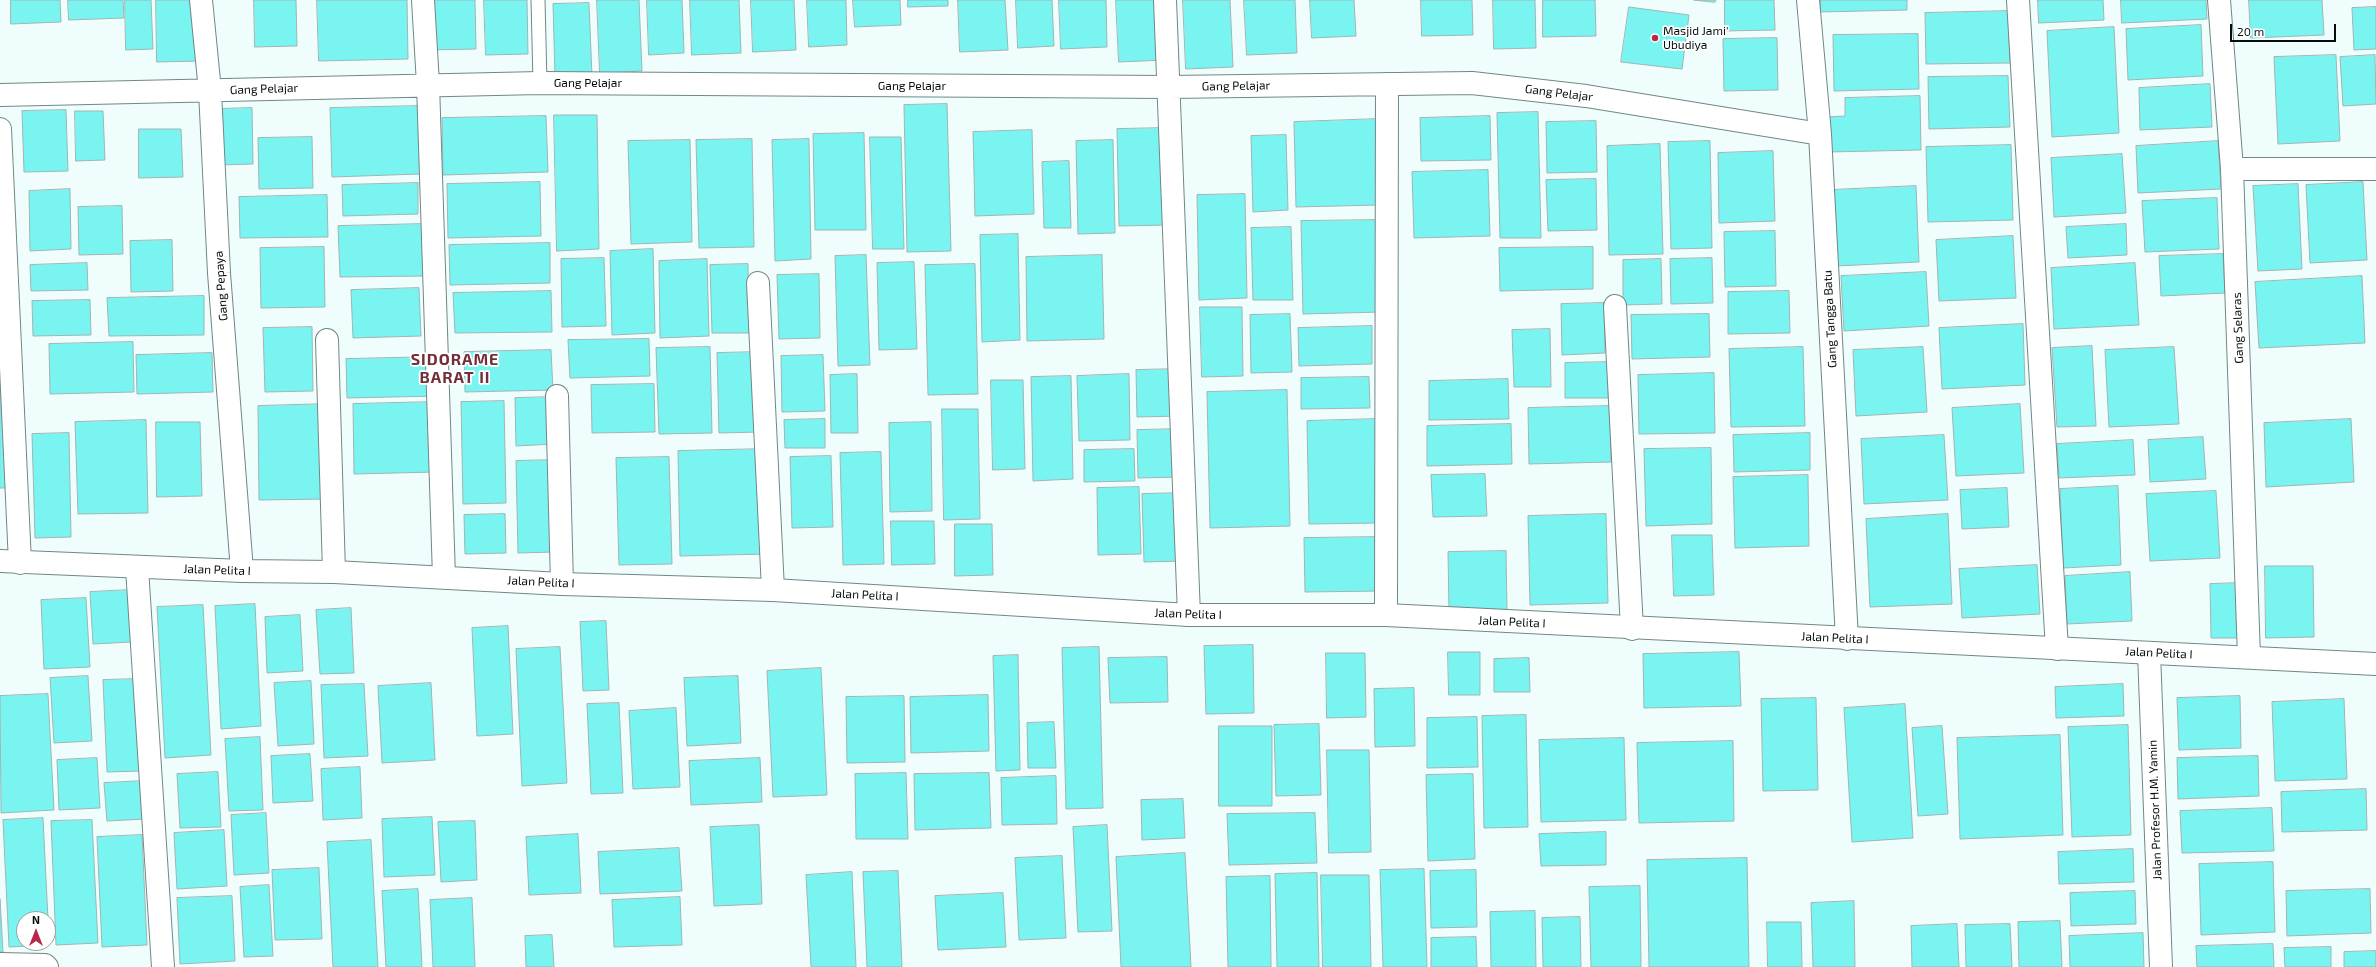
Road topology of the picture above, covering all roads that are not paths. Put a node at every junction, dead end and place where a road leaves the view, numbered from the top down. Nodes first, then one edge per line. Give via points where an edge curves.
1 (201, 0) edge
2 (423, 0) edge
3 (538, 0) edge
4 (1165, 0) edge
5 (1808, 0) edge
6 (2018, 0) edge
7 (2219, 0) edge
8 (540, 83) junction
9 (428, 84) junction
10 (1387, 84) junction
11 (1169, 87) junction
12 (210, 91) junction
13 (0, 95) edge
14 (0, 129) edge
15 (1820, 134) junction
16 (2232, 170) junction
17 (2376, 170) edge
18 (758, 283) dead end
19 (1615, 306) dead end
20 (327, 340) dead end
21 (557, 396) dead end
22 (10, 562) edge
23 (137, 568) junction
24 (242, 571) junction
25 (334, 572) junction
26 (444, 577) junction
27 (562, 584) junction
28 (773, 590) junction
29 (1189, 615) junction
30 (1386, 615) junction
31 (1632, 629) junction
32 (1847, 639) junction
33 (2057, 649) junction
34 (2149, 653) junction
35 (2249, 657) junction
36 (2376, 664) edge
37 (0, 964) edge
38 (47, 967) edge
39 (163, 967) edge
40 (2161, 967) edge

1 - 12 street, Gang Pepaya
2 - 9 street
3 - 8 lane
4 - 11 street
5 - 15 street, Gang Tangga Batu
6 - 33 street
7 - 16 street, Gang Selaras
8 - 9 street, Gang Pelajar
8 - 11 street, Gang Pelajar
9 - 12 street, Gang Pelajar
9 - 26 street
10 - 11 street, Gang Pelajar
10 - 15 street, Gang Pelajar via 1472,82 1586,96
10 - 30 street
11 - 29 street
12 - 13 street, Gang Pelajar
12 - 24 street, Gang Pepaya via 220,273
14 - 22 street
15 - 32 street, Gang Tangga Batu
16 - 17 street
16 - 35 street, Gang Selaras
18 - 28 street
19 - 31 street
20 - 25 street
21 - 27 street
22 - 23 street, Jalan Pelita I
23 - 24 street, Jalan Pelita I
23 - 39 street
24 - 25 street, Jalan Pelita I
25 - 26 street, Jalan Pelita I
26 - 27 street, Jalan Pelita I
27 - 28 street, Jalan Pelita I
28 - 29 street, Jalan Pelita I
29 - 30 street, Jalan Pelita I
30 - 31 street, Jalan Pelita I
31 - 32 street, Jalan Pelita I
32 - 33 street, Jalan Pelita I
33 - 34 street, Jalan Pelita I
34 - 35 street, Jalan Pelita I
34 - 40 street, Jalan Profesor H.M. Yamin
35 - 36 street, Jalan Pelita I
37 - 38 street

